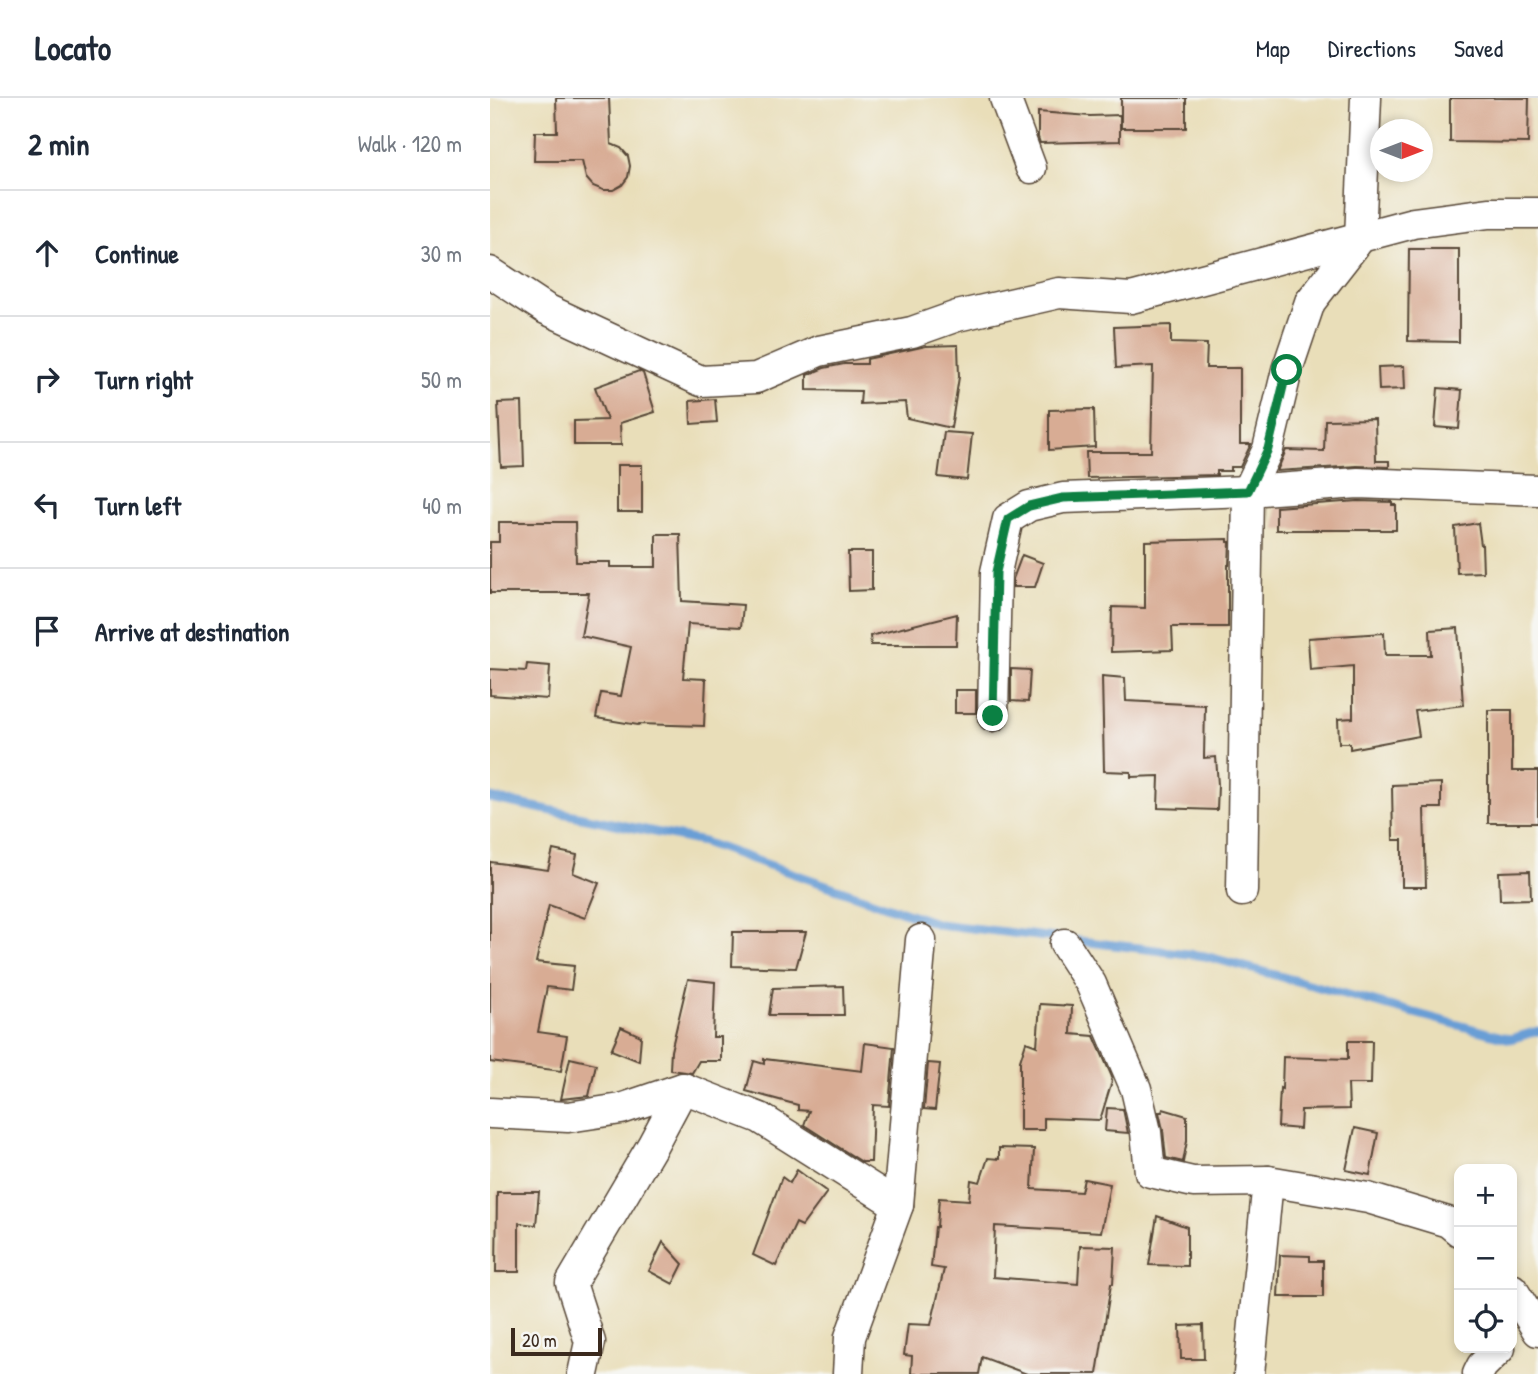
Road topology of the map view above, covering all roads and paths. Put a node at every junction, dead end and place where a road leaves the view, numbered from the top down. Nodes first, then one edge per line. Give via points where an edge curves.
1 (1005, 98) edge
2 (1366, 98) edge
3 (1031, 168) dead end
4 (1538, 213) edge
5 (1360, 238) junction
6 (490, 272) edge
7 (1538, 490) edge
8 (1248, 491) junction
9 (993, 716) dead end
10 (1242, 891) dead end
11 (921, 940) dead end
12 (1065, 944) dead end
13 (683, 1088) junction
14 (490, 1112) edge
15 (1268, 1181) junction
16 (898, 1205) junction
17 (1454, 1227) edge
18 (1513, 1290) edge
19 (1529, 1322) edge
20 (1495, 1353) edge
21 (583, 1374) edge
22 (848, 1374) edge
23 (1249, 1374) edge
24 (1478, 1374) edge

1 - 3 street
2 - 5 street
4 - 5 street via 1489,213 1413,223
5 - 6 street via 1131,298 1059,293 819,351 755,378 701,381 546,309
5 - 8 street via 1310,302 1268,449
7 - 8 street via 1358,483
8 - 9 street via 1063,498 1029,506 1008,519 996,572
8 - 10 street
11 - 16 street
12 - 15 street via 1091,985 1136,1090 1150,1172 1193,1182
13 - 14 street via 621,1110 568,1117
13 - 16 street via 760,1118
13 - 21 street via 571,1283 590,1342
15 - 17 street via 1368,1198
15 - 23 street
16 - 22 street via 850,1336
18 - 19 street
20 - 24 street

